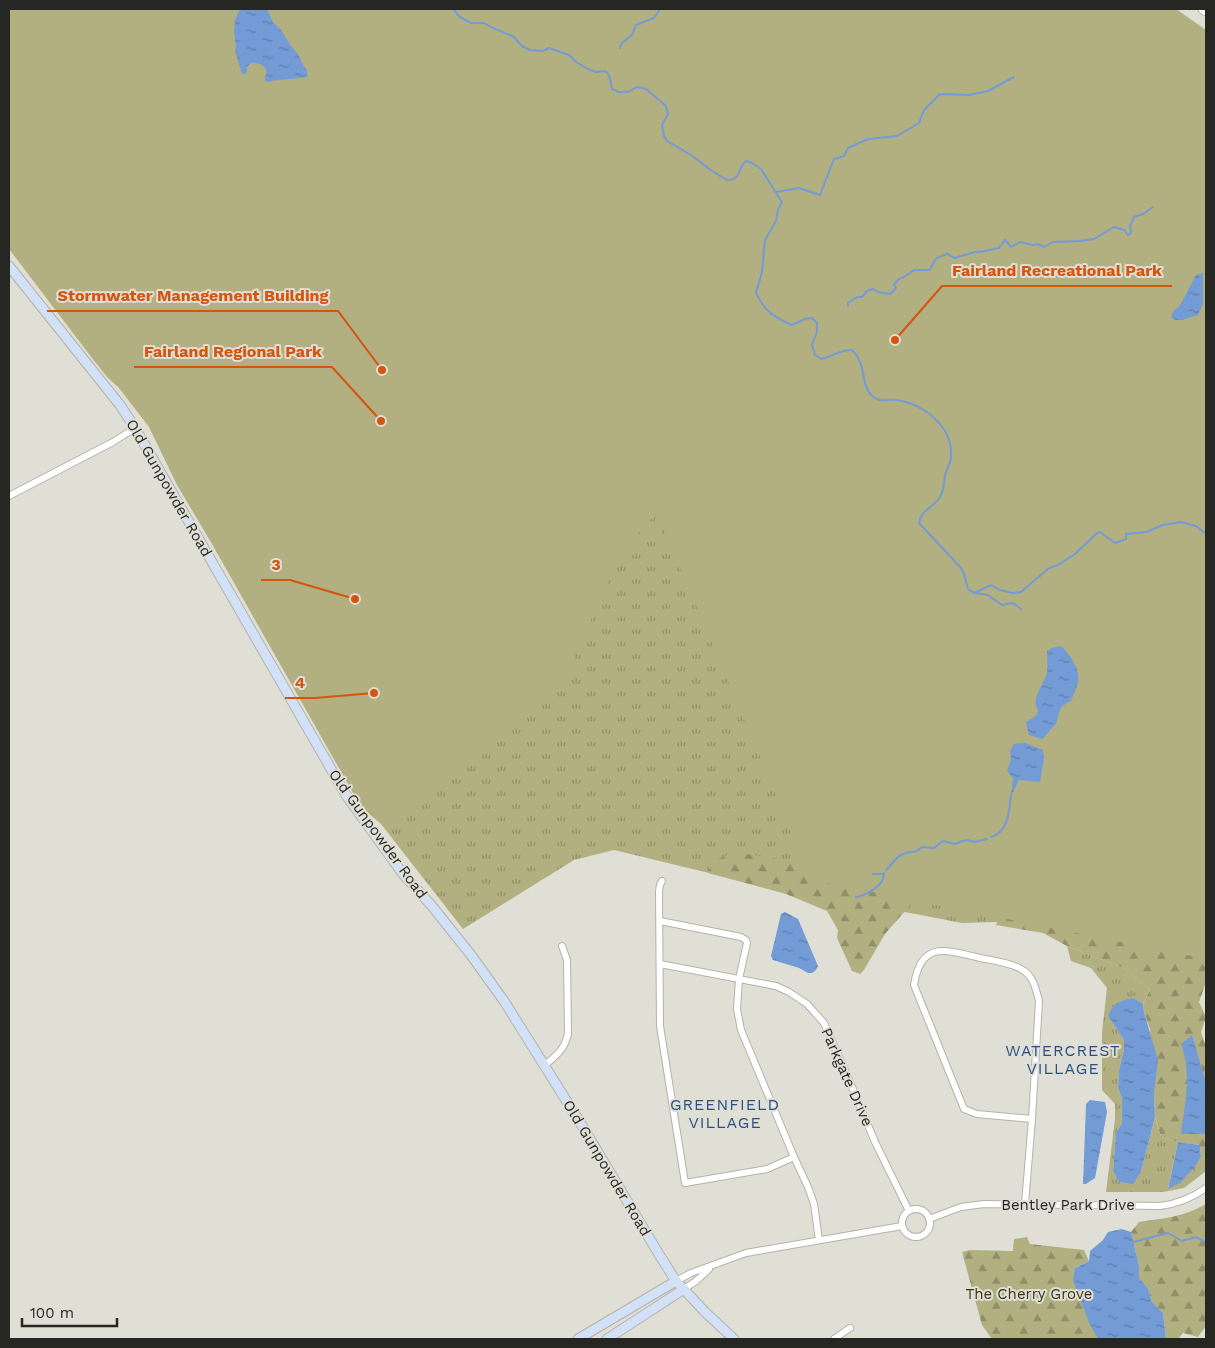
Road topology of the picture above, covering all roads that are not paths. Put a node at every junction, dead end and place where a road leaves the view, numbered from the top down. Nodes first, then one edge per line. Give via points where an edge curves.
1 (9, 266) edge
2 (135, 428) junction
3 (9, 496) edge
4 (662, 881) dead end
5 (660, 921) junction
6 (562, 946) dead end
7 (660, 964) junction
8 (739, 979) junction
9 (545, 1066) junction
10 (1032, 1119) junction
11 (794, 1157) junction
12 (1206, 1188) edge
13 (1025, 1204) junction
14 (909, 1211) junction
15 (928, 1219) junction
16 (902, 1226) junction
17 (819, 1240) junction
18 (712, 1266) junction
19 (676, 1280) junction
20 (684, 1289) junction
21 (850, 1328) dead end
22 (578, 1339) edge
23 (607, 1339) edge
24 (734, 1339) edge
25 (834, 1339) edge

1 - 2 main road, Old Gunpowder Road
2 - 3 street
2 - 9 main road, Old Gunpowder Road via 346,795 404,874 487,976
4 - 5 street
5 - 7 street
5 - 8 street via 741,936 747,943
6 - 9 street via 568,960 568,1034 559,1054
7 - 8 street, Parkgate Drive
7 - 11 street via 660,1026 685,1183 767,1169
8 - 11 street via 737,1009 742,1030
8 - 14 street, Parkgate Drive via 776,986 789,992 807,1004 824,1023 875,1142
9 - 19 main road, Old Gunpowder Road
10 - 10 street via 977,1114 964,1109 914,986 916,971 934,952 946,950 1000,962 1022,969 1035,983 1039,1001
10 - 13 street
11 - 17 street via 814,1204
12 - 13 street, Bentley Park Drive via 1178,1203 1160,1206
13 - 15 street, Bentley Park Drive via 961,1207
14 - 15 street via 923,1211
14 - 16 street via 902,1220
15 - 16 street via 928,1228 917,1237 907,1234
16 - 17 street
17 - 18 street via 746,1253
18 - 19 street
18 - 20 street
19 - 20 main road, Old Gunpowder Road
19 - 22 main road
20 - 23 main road
20 - 24 main road, Old Gunpowder Road
21 - 25 street

